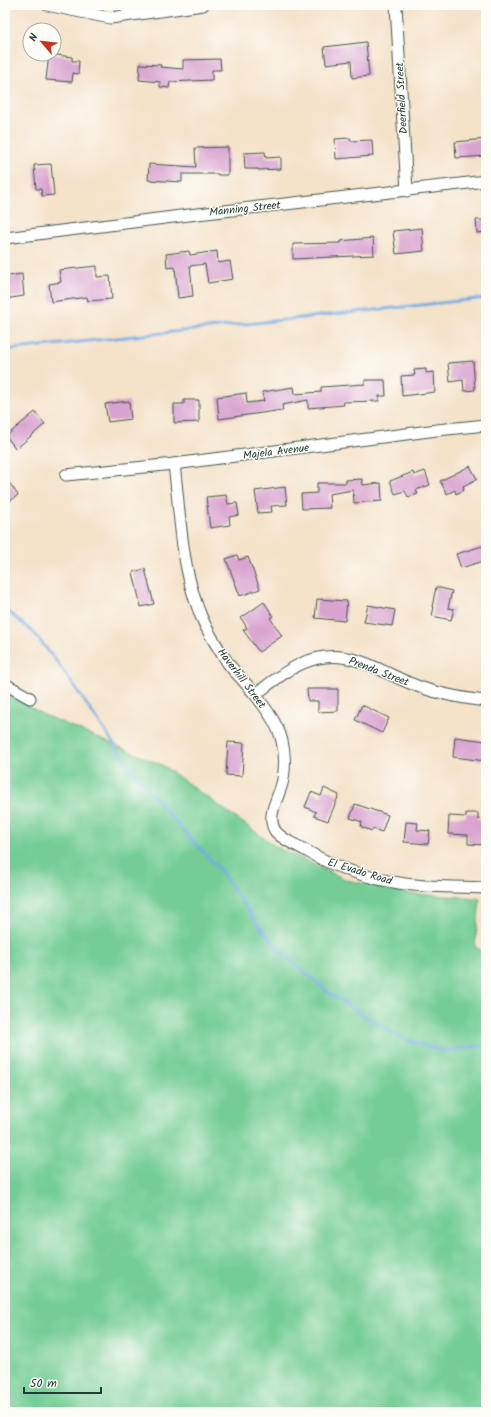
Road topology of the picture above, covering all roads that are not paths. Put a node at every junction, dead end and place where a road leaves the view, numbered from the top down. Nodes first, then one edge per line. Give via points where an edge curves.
1 (47, 5) edge
2 (203, 5) edge
3 (396, 5) edge
4 (486, 181) edge
5 (407, 191) junction
6 (5, 238) edge
7 (486, 425) edge
8 (174, 464) junction
9 (66, 476) dead end
10 (5, 684) edge
11 (256, 694) junction
12 (30, 698) dead end
13 (486, 701) edge
14 (272, 822) joint
15 (486, 888) edge

1 - 2 street via 110,18
3 - 5 street, Deerfield Street
4 - 5 street, Manning Street
5 - 6 street, Manning Street
7 - 8 street, Majela Avenue
8 - 9 street, Majela Avenue
8 - 11 street, Haverhill Street via 190,584 199,612 227,662
10 - 12 street
11 - 13 street, Prenda Street via 287,670 326,657 347,658 439,694
11 - 14 street, Haverhill Street via 272,718 282,740 285,757 283,779 273,809
14 - 15 street, El Evado Road via 277,832 288,840 317,857 346,869 406,884

